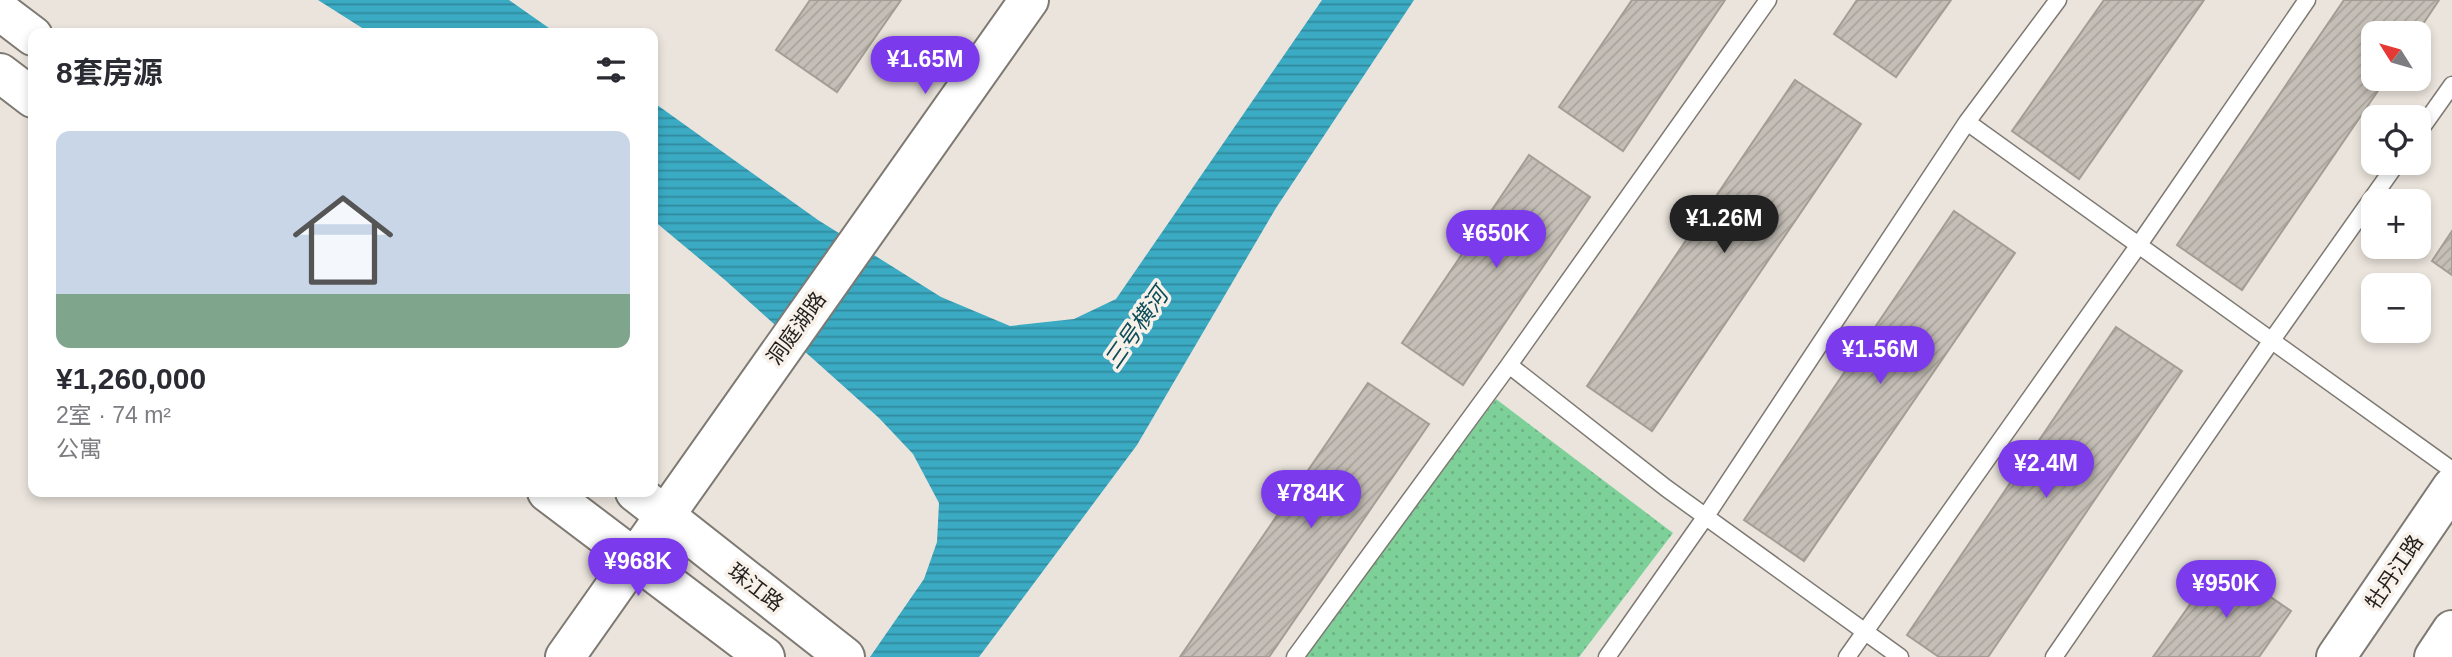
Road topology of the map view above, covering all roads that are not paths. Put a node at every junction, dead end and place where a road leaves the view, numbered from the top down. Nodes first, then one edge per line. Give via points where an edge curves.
1 (1029, 0) edge
2 (1768, 0) edge
3 (2058, 0) edge
4 (2307, 0) edge
5 (0, 11) edge
6 (28, 32) edge
7 (0, 73) edge
8 (2452, 85) edge
9 (28, 94) edge
10 (2431, 115) edge
11 (1967, 122) junction
12 (2389, 175) edge
13 (2138, 246) junction
14 (2272, 340) junction
15 (1509, 365) junction
16 (2452, 470) edge
17 (2452, 487) edge
18 (554, 497) edge
19 (642, 497) edge
20 (665, 514) junction
21 (1706, 516) junction
22 (633, 558) junction
23 (2452, 630) edge
24 (1865, 631) junction
25 (844, 656) edge
26 (565, 657) edge
27 (765, 657) edge
28 (1295, 657) edge
29 (1607, 657) edge
30 (1847, 657) edge
31 (1900, 657) edge
32 (2054, 657) edge
33 (2336, 657) edge
34 (2434, 657) edge

1 - 20 street, 洞庭湖路
2 - 15 lane
3 - 11 lane
4 - 13 lane
5 - 6 street
7 - 9 street
8 - 10 lane
11 - 13 lane
11 - 21 lane
12 - 14 lane
13 - 14 lane
13 - 24 lane
14 - 16 lane
14 - 32 lane
15 - 21 lane
15 - 28 lane
17 - 33 street, 牡丹江路
18 - 22 street
19 - 20 street, 珠江路
20 - 22 street, 洞庭湖路
20 - 25 street, 珠江路
21 - 24 lane
21 - 29 lane
22 - 26 street, 洞庭湖路
22 - 27 street
23 - 34 street
24 - 30 lane
24 - 31 lane

